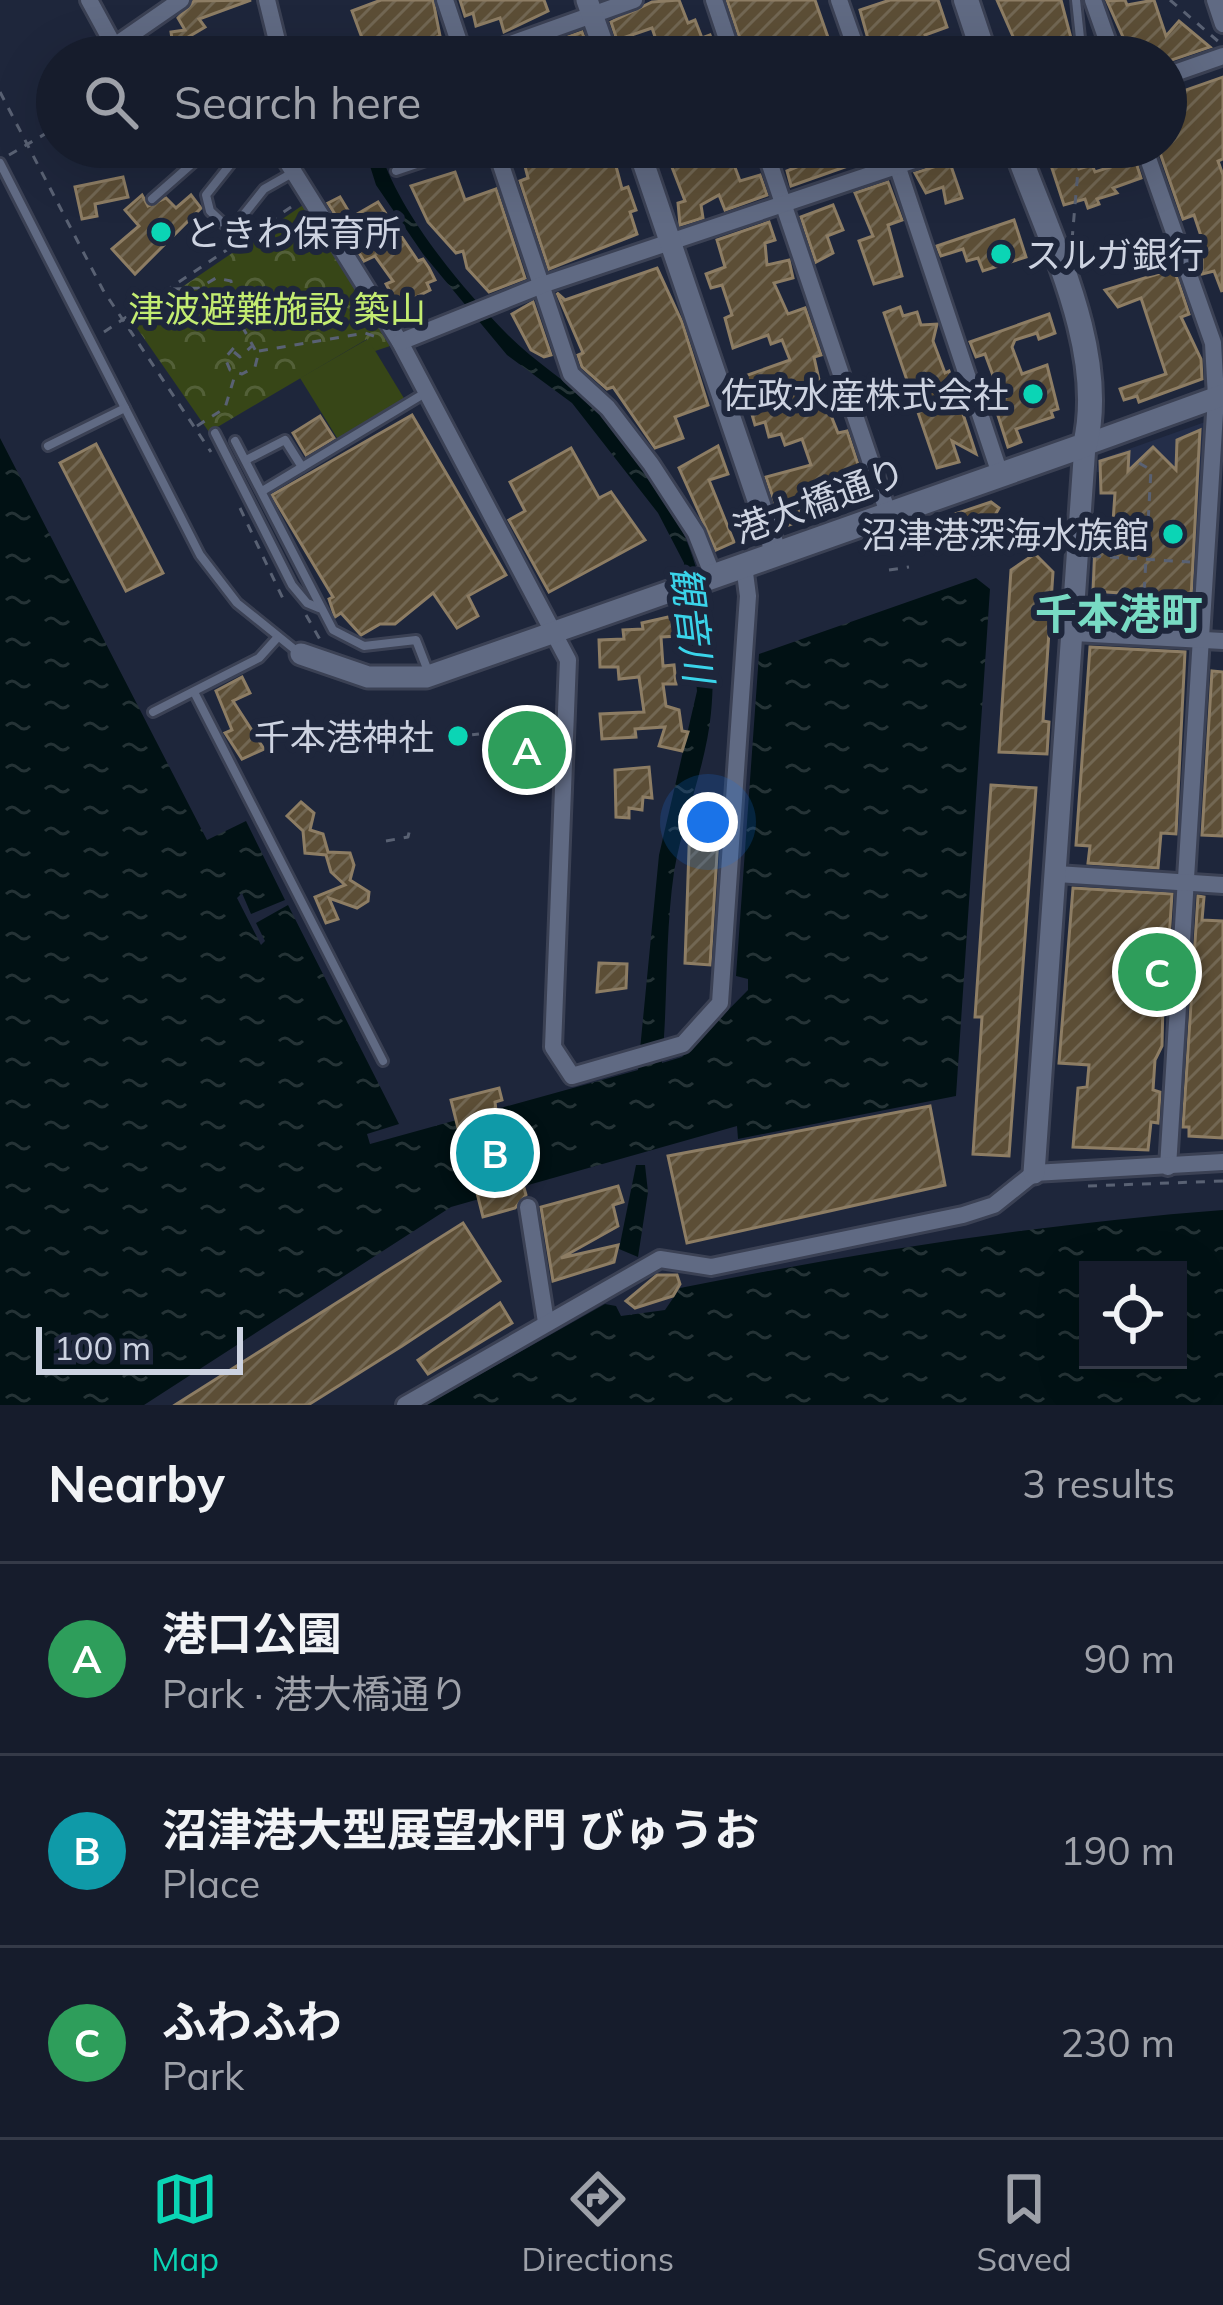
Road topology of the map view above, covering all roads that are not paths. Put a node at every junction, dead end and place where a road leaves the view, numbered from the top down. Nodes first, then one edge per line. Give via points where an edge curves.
1 (89, 0) edge
2 (181, 0) edge
3 (267, 0) edge
4 (445, 0) edge
5 (634, 0) edge
6 (714, 0) edge
7 (839, 0) edge
8 (966, 0) edge
9 (1076, 0) edge
10 (1094, 0) edge
11 (1215, 0) edge
12 (590, 7) edge
13 (108, 36) edge
14 (136, 36) edge
15 (276, 36) edge
16 (457, 36) edge
17 (523, 36) edge
18 (600, 36) edge
19 (726, 36) edge
20 (852, 36) edge
21 (979, 36) edge
22 (1080, 36) edge
23 (1106, 36) edge
24 (1222, 41) edge
25 (1187, 63) edge
26 (0, 164) edge
27 (187, 168) edge
28 (227, 168) edge
29 (279, 168) edge
30 (293, 168) edge
31 (405, 168) edge
32 (502, 168) edge
33 (645, 168) edge
34 (771, 168) edge
35 (866, 168) edge
36 (898, 168) edge
37 (1023, 168) edge
38 (1152, 168) edge
39 (396, 171) dead end
40 (9, 180) junction
41 (0, 192) edge
42 (152, 199) dead end
43 (783, 203) junction
44 (670, 241) junction
45 (542, 285) junction
46 (397, 338) junction
47 (427, 393) junction
48 (1220, 396) edge
49 (125, 408) junction
50 (215, 433) dead end
51 (235, 441) dead end
52 (1085, 445) junction
53 (48, 446) dead end
54 (246, 460) junction
55 (302, 468) junction
56 (1000, 474) junction
57 (264, 490) junction
58 (888, 513) junction
59 (776, 554) junction
60 (744, 565) junction
61 (700, 581) junction
62 (320, 608) junction
63 (1074, 633) junction
64 (557, 634) junction
65 (277, 638) junction
66 (1202, 640) junction
67 (1223, 641) edge
68 (301, 654) joint
69 (429, 676) junction
70 (194, 692) junction
71 (153, 712) dead end
72 (1057, 874) junction
73 (1187, 882) junction
74 (1223, 885) edge
75 (383, 1061) dead end
76 (1223, 1162) edge
77 (1168, 1167) junction
78 (1034, 1173) junction
79 (528, 1207) dead end
80 (546, 1322) junction
81 (405, 1405) edge

1 - 13 street
2 - 14 street
3 - 15 street
4 - 16 street
5 - 12 street
6 - 19 street
7 - 20 street
8 - 21 main road
9 - 22 lane
10 - 23 street
11 - 24 street
12 - 17 street
12 - 18 street
24 - 25 street
26 - 40 lane
27 - 42 lane
28 - 29 lane via 206,195 224,224 237,224
30 - 46 street
31 - 39 lane
32 - 45 street
33 - 44 street
34 - 43 street
35 - 43 street
36 - 56 street
37 - 52 main road via 1089,358
38 - 48 street via 1214,343
40 - 41 lane
40 - 49 lane
43 - 44 street
43 - 58 street
44 - 45 street
44 - 59 street
45 - 46 street
45 - 61 street via 571,374 608,408 696,533
46 - 47 street
47 - 55 lane
47 - 64 street
48 - 52 street, 港大橋通り
48 - 66 street
49 - 53 lane
49 - 65 lane via 212,574
50 - 62 lane via 292,585
51 - 54 lane
52 - 56 main road, 港大橋通り
52 - 63 street
54 - 55 lane via 285,440
54 - 57 lane
55 - 57 lane
56 - 58 main road, 港大橋通り
57 - 62 lane
58 - 59 main road, 港大橋通り
59 - 60 main road, 港大橋通り
60 - 61 main road, 港大橋通り
60 - 64 street via 723,994 683,1044 572,1076 553,1047 570,671
61 - 64 street, 港大橋通り
62 - 69 lane via 333,630 354,643 416,640
63 - 66 street
63 - 72 street
64 - 69 street, 港大橋通り
65 - 68 lane
65 - 70 lane via 259,658
66 - 67 street
66 - 73 street
68 - 69 street, 港大橋通り via 368,677
70 - 71 lane
70 - 75 lane
72 - 73 street
72 - 78 street
73 - 74 street
73 - 77 street
76 - 77 street
77 - 78 street
78 - 80 street via 994,1205 963,1215 711,1267 660,1259
79 - 80 street
80 - 81 street

